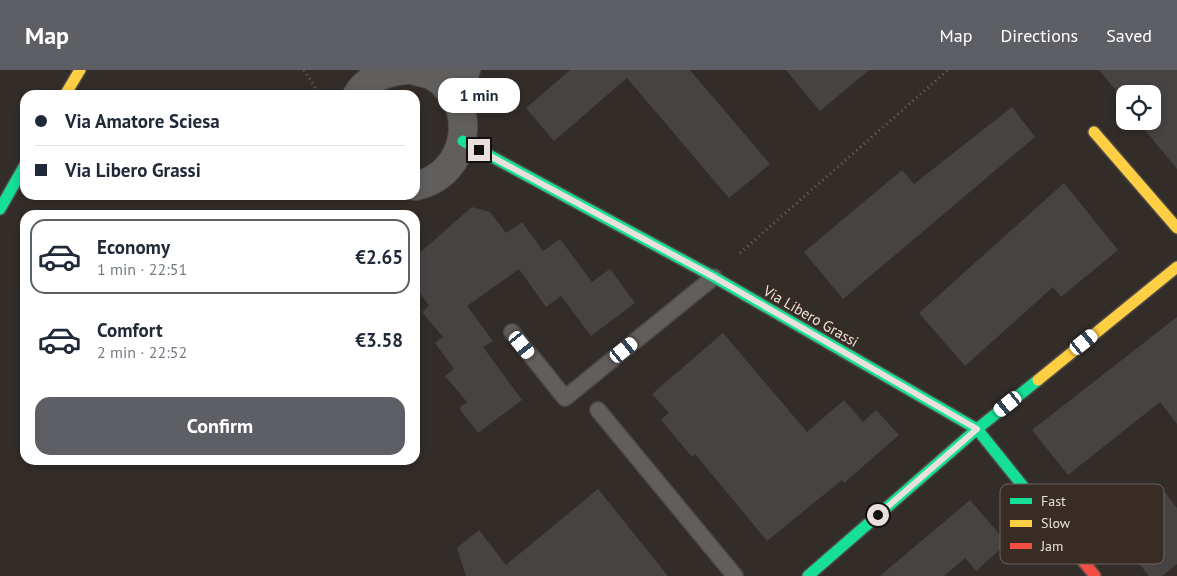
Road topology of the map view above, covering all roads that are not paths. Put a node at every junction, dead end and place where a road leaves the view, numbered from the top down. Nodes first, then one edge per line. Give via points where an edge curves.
1 (80, 70) edge
2 (407, 70) edge
3 (412, 70) edge
4 (456, 78) edge
5 (68, 90) edge
6 (360, 90) edge
7 (1094, 132) dead end
8 (462, 141) junction
9 (20, 174) edge
10 (420, 185) edge
11 (0, 209) edge
12 (1177, 228) edge
13 (1177, 267) edge
14 (714, 277) junction
15 (512, 332) dead end
16 (598, 410) dead end
17 (977, 429) junction
18 (1021, 484) edge
19 (1085, 564) edge
20 (735, 576) edge
21 (808, 576) edge
22 (1095, 576) edge

1 - 5 street
2 - 6 street via 392,71 375,78
3 - 4 street
4 - 8 street via 463,121
7 - 12 street
8 - 10 street via 455,159 443,174
8 - 14 street, Via Libero Grassi
9 - 11 street
13 - 17 street
14 - 15 lane via 565,398
14 - 17 street, Via Libero Grassi
16 - 20 lane
17 - 18 street, Via Libero Grassi
17 - 21 street
19 - 22 street, Via Libero Grassi

